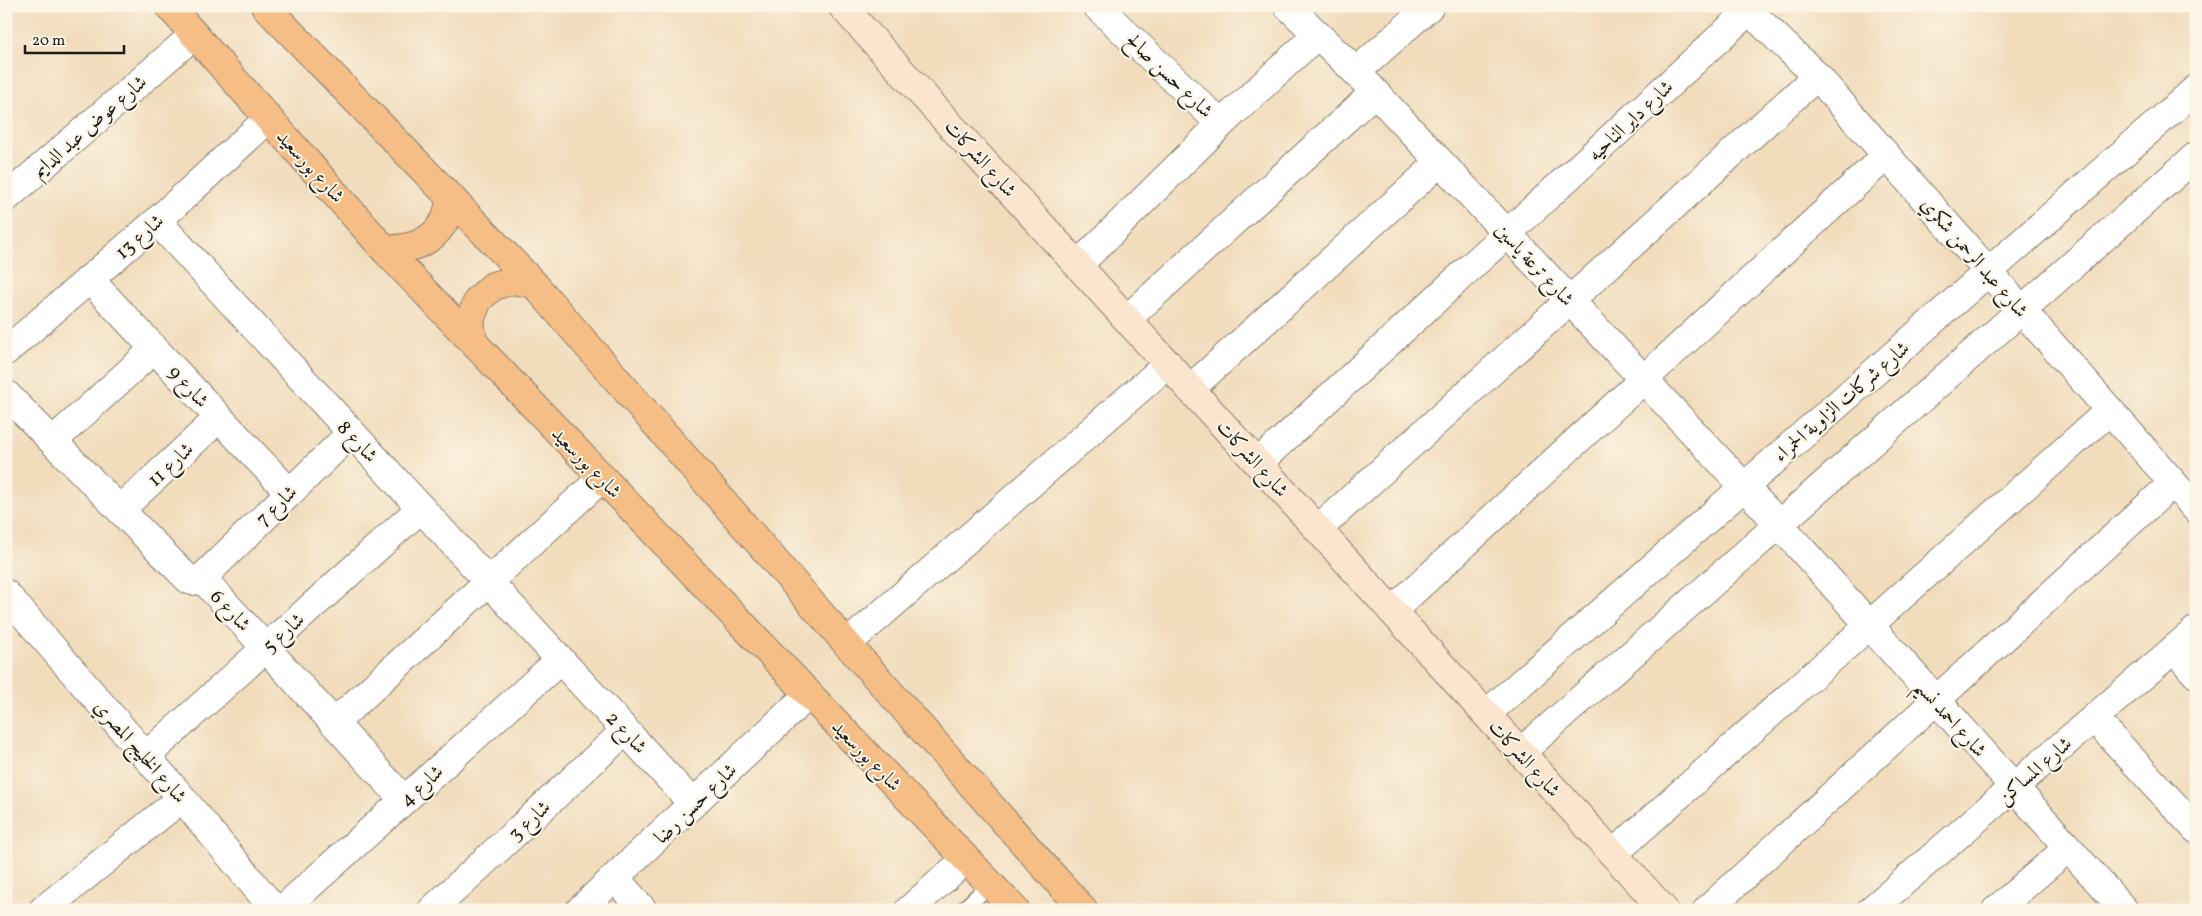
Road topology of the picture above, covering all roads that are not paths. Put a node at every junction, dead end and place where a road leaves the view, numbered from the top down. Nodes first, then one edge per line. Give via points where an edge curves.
1 (169, 6) edge
2 (265, 6) edge
3 (842, 6) edge
4 (1097, 6) edge
5 (1288, 6) edge
6 (1430, 6) edge
7 (1749, 8) edge
8 (194, 35) junction
9 (1317, 35) junction
10 (1356, 72) junction
11 (1817, 76) junction
12 (2196, 89) edge
13 (1374, 94) junction
14 (268, 118) junction
15 (1221, 124) junction
16 (1886, 156) junction
17 (2196, 156) edge
18 (1439, 163) junction
19 (451, 197) junction
20 (6, 198) edge
21 (157, 221) junction
22 (1507, 234) junction
23 (385, 250) junction
24 (1078, 265) junction
25 (1988, 272) junction
26 (89, 279) junction
27 (534, 284) junction
28 (1569, 300) junction
29 (2021, 310) junction
30 (1127, 319) junction
31 (473, 341) junction
32 (154, 349) junction
33 (6, 351) edge
34 (1168, 364) junction
35 (1643, 379) junction
36 (1190, 389) junction
37 (6, 394) edge
38 (2109, 411) junction
39 (219, 418) junction
40 (351, 433) junction
41 (53, 442) junction
42 (1258, 463) junction
43 (602, 478) junction
44 (2173, 483) junction
45 (1744, 487) junction
46 (289, 492) junction
47 (421, 508) junction
48 (2196, 509) edge
49 (120, 510) junction
50 (1778, 524) junction
51 (1318, 529) junction
52 (202, 578) junction
53 (489, 582) junction
54 (6, 594) edge
55 (1392, 611) junction
56 (1869, 626) junction
57 (2196, 630) edge
58 (847, 644) junction
59 (266, 648) junction
60 (2174, 649) junction
61 (560, 660) junction
62 (2196, 674) edge
63 (809, 694) junction
64 (1936, 700) junction
65 (1486, 714) junction
66 (2094, 718) junction
67 (334, 723) junction
68 (625, 731) junction
69 (1521, 752) junction
70 (146, 756) junction
71 (2013, 788) junction
72 (182, 798) junction
73 (404, 800) junction
74 (693, 804) junction
75 (2196, 828) edge
76 (2068, 848) junction
77 (1613, 854) junction
78 (966, 858) junction
79 (615, 878) junction
80 (990, 884) junction
81 (43, 910) edge
82 (274, 910) edge
83 (282, 910) edge
84 (432, 910) edge
85 (580, 910) edge
86 (643, 910) edge
87 (909, 910) edge
88 (962, 910) edge
89 (1015, 910) edge
90 (1083, 910) edge
91 (1664, 910) edge
92 (1707, 910) edge
93 (1871, 910) edge
94 (1996, 910) edge
95 (2124, 910) edge

1 - 8 main road, شارع بورسعيد
2 - 19 main road
3 - 24 main road, شارع الشركات
4 - 15 street, شارع حسن صالح
5 - 9 street, شارع ترعة ياسين
6 - 10 street
7 - 11 street, شارع عبد الرحمن شكري
7 - 22 street, شارع داير الناحيه
8 - 14 main road, شارع بورسعيد
8 - 20 street, شارع عوض عبد الدايم
9 - 10 street, شارع ترعة ياسين
9 - 15 street
10 - 13 street, شارع ترعة ياسين
11 - 16 street, شارع عبد الرحمن شكري
11 - 28 street
12 - 25 street, شارع شركات الزاوية الحمراء
13 - 18 street, شارع ترعة ياسين
13 - 30 street
14 - 21 street, شارع 13
14 - 23 main road, شارع بورسعيد
15 - 24 street
16 - 25 street, شارع عبد الرحمن شكري
16 - 35 street
17 - 29 street
18 - 22 street, شارع ترعة ياسين
18 - 36 street
19 - 23 main road via 445,220 430,238 408,249
19 - 27 main road
21 - 26 street, شارع 13
21 - 40 street, شارع 8
22 - 28 street, شارع ترعة ياسين
22 - 42 street, شارع داير الناحيه
23 - 31 main road, شارع بورسعيد
24 - 30 main road, شارع الشركات
25 - 29 street, شارع عبد الرحمن شكري
25 - 45 street, شارع شركات الزاوية الحمراء
26 - 32 street, شارع 9
26 - 33 street, شارع 13
27 - 31 main road via 514,280 494,286 478,300 470,320
27 - 58 main road
28 - 35 street, شارع ترعة ياسين
28 - 51 street
29 - 38 street, شارع عبد الرحمن شكري
29 - 50 street
30 - 34 main road, شارع الشركات
31 - 43 main road, شارع بورسعيد
32 - 39 street, شارع 9
32 - 41 street
34 - 36 main road, شارع الشركات
34 - 58 street
35 - 45 street, شارع ترعة ياسين
35 - 55 street
36 - 42 main road, شارع الشركات
37 - 41 street, شارع 6
38 - 44 street, شارع عبد الرحمن شكري
38 - 56 street
39 - 46 street, شارع 9
39 - 49 street, شارع 11
40 - 46 street, شارع 7
40 - 47 street, شارع 8
41 - 49 street, شارع 6
42 - 51 main road, شارع الشركات
43 - 53 street
43 - 63 main road, شارع بورسعيد
44 - 48 street, شارع عبد الرحمن شكري
44 - 64 street
45 - 50 street, شارع ترعة ياسين
45 - 65 street, شارع شركات الزاوية الحمراء
46 - 52 street, شارع 7
47 - 53 street, شارع 8
47 - 59 street, شارع 5
49 - 52 street, شارع 6 via 189,580
50 - 56 street, شارع احمد نسيم
50 - 69 street
51 - 55 main road, شارع الشركات
52 - 59 street, شارع 6
53 - 61 street, شارع 8
53 - 67 street
54 - 70 street, شارع الخليج المصري
55 - 65 main road, شارع الشركات
56 - 64 street, شارع احمد نسيم
56 - 77 street
57 - 60 street, شارع المساكن
58 - 90 main road
59 - 67 street, شارع 6
59 - 70 street, شارع 5
60 - 62 street
60 - 66 street, شارع المساكن
61 - 68 street, شارع 2
61 - 73 street, شارع 4
63 - 74 street, شارع حسن رضا
63 - 78 main road, شارع بورسعيد
64 - 71 street, شارع احمد نسيم
64 - 92 street
65 - 69 main road, شارع الشركات
66 - 71 street, شارع المساكن
66 - 75 street
67 - 73 street, شارع 6
68 - 74 street, شارع 2
68 - 84 street, شارع 3
69 - 77 main road, شارع الشركات
70 - 72 street, شارع الخليج المصري
71 - 76 street, شارع احمد نسيم
71 - 93 street, شارع المساكن
72 - 81 street
72 - 82 street, شارع الخليج المصري
73 - 83 street, شارع 4
74 - 79 street, شارع حسن رضا
76 - 94 street
76 - 95 street, شارع احمد نسيم
77 - 91 main road, شارع الشركات
78 - 80 main road, شارع بورسعيد
78 - 87 street
79 - 85 street, شارع حسن رضا
79 - 86 street
80 - 88 lane
80 - 89 main road, شارع بورسعيد

